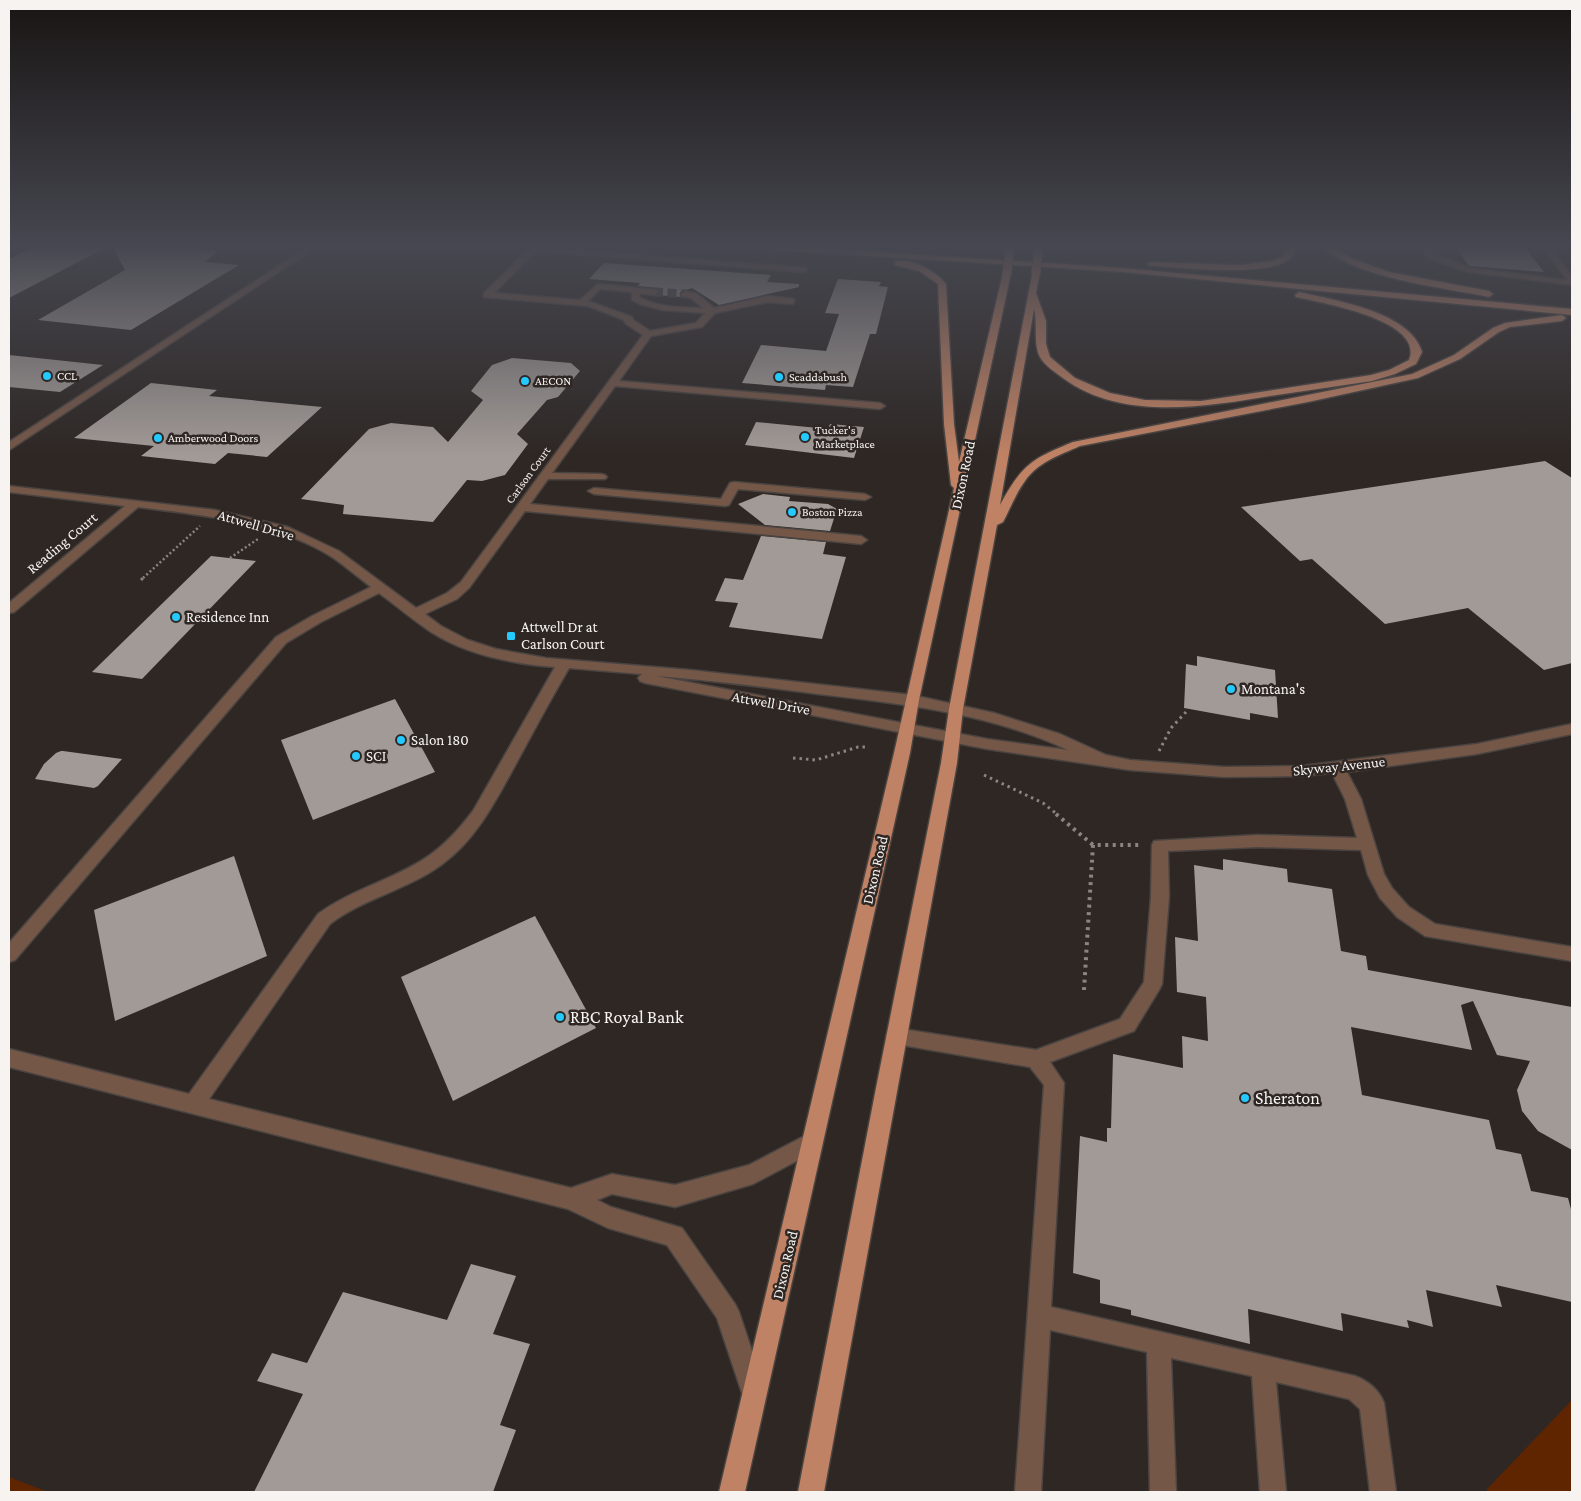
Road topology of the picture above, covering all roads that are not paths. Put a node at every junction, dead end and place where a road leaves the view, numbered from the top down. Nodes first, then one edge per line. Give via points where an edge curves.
1 (208, 316) edge
2 (619, 316) edge
3 (707, 316) edge
4 (944, 316) edge
5 (998, 316) edge
6 (1029, 316) edge
7 (1040, 316) edge
8 (1374, 316) edge
9 (1572, 318) edge
10 (648, 334) junction
11 (613, 382) junction
12 (880, 406) dead end
13 (9, 447) edge
14 (544, 476) junction
15 (9, 489) edge
16 (865, 497) dead end
17 (958, 497) junction
18 (136, 503) junction
19 (522, 507) junction
20 (989, 536) junction
21 (861, 540) dead end
22 (379, 588) junction
23 (9, 609) edge
24 (415, 614) junction
25 (564, 664) junction
26 (590, 667) junction
27 (912, 700) junction
28 (956, 710) junction
29 (907, 728) junction
30 (1572, 729) edge
31 (953, 738) junction
32 (1103, 760) junction
33 (1337, 768) junction
34 (1367, 844) junction
35 (1572, 954) edge
36 (9, 955) edge
37 (896, 1036) junction
38 (9, 1058) edge
39 (1036, 1059) junction
40 (194, 1104) junction
41 (812, 1142) junction
42 (571, 1199) junction
43 (1039, 1316) junction
44 (1159, 1343) junction
45 (1263, 1367) junction
46 (755, 1396) junction
47 (732, 1492) edge
48 (811, 1492) edge
49 (1028, 1492) edge
50 (1163, 1492) edge
51 (1273, 1492) edge
52 (1383, 1492) edge

1 - 13 street
2 - 10 street
3 - 10 street via 699,325
4 - 17 main road via 949,424
5 - 17 main road, Dixon Road, bridge
6 - 20 main road
7 - 8 main road via 1044,355 1064,376 1081,386 1138,402 1183,405 1372,378 1412,362 1417,352 1414,341 1392,324
9 - 20 main road via 1508,325 1457,356 1415,376 1077,444 1035,464 1020,479
10 - 11 street, Carlson Court
11 - 12 street
11 - 14 street, Carlson Court
14 - 16 street via 725,503 734,485
14 - 19 street, Carlson Court
15 - 18 street, Attwell Drive
17 - 27 main road, Dixon Road
18 - 22 street, Attwell Drive via 215,513 284,530 335,554
18 - 23 street, Reading Court
19 - 21 street
19 - 24 street, Carlson Court via 465,585 452,596
20 - 28 main road
22 - 24 street, Attwell Drive
22 - 36 street via 303,624 281,640
24 - 25 street, Attwell Drive via 463,643 527,660
25 - 26 street, Attwell Drive
25 - 40 street via 479,815 462,836 432,862 338,907 324,919
26 - 27 street, Attwell Drive via 690,674
26 - 29 street, Attwell Drive
27 - 28 street, Attwell Drive
27 - 29 main road, Dixon Road
28 - 31 main road
28 - 32 street, Skyway Avenue via 989,716 1055,738
29 - 31 street, Attwell Drive
29 - 41 main road, Dixon Road
30 - 33 street, Skyway Avenue via 1477,749
31 - 32 street, Skyway Avenue
31 - 37 main road
32 - 33 street, Skyway Avenue via 1224,772
33 - 34 street via 1354,799
34 - 35 street via 1376,875 1386,893 1403,912 1431,931
34 - 39 street via 1258,841 1160,844 1160,897 1153,984 1126,1025
37 - 39 street
37 - 48 main road
38 - 40 street
39 - 43 street via 1054,1083
40 - 42 street
41 - 42 street via 754,1174 675,1196 612,1184
41 - 46 main road, Dixon Road
42 - 46 street via 608,1216 674,1236 727,1312
43 - 44 street
43 - 49 street
44 - 45 street
44 - 50 street
45 - 51 street
45 - 52 street via 1355,1388 1372,1403
46 - 47 main road, Dixon Road

